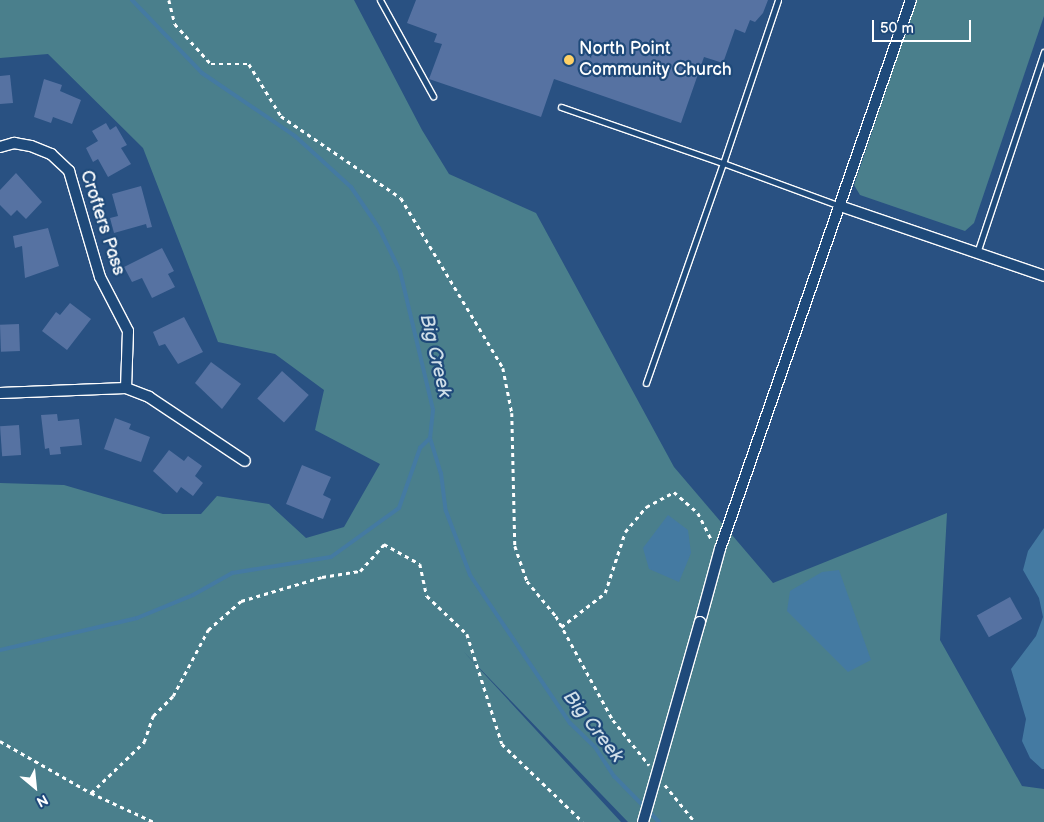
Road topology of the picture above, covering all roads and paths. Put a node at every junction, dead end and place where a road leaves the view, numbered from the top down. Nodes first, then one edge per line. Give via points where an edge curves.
1 (170, 0) edge
2 (380, 0) edge
3 (778, 0) edge
4 (911, 0) edge
5 (1044, 52) edge
6 (433, 96) dead end
7 (560, 107) dead end
8 (0, 147) edge
9 (723, 163) junction
10 (840, 206) junction
11 (977, 254) junction
12 (1044, 276) edge
13 (646, 383) dead end
14 (126, 388) junction
15 (0, 393) edge
16 (245, 461) dead end
17 (720, 549) junction
18 (561, 627) junction
19 (0, 741) edge
20 (654, 771) dead end
21 (660, 778) dead end
22 (91, 793) junction
23 (154, 822) edge
24 (583, 822) edge
25 (643, 822) edge
26 (695, 822) edge

1 - 18 path via 174,24 211,64 249,64 281,116 402,198 503,368 512,413 515,546 528,581
2 - 6 lane
3 - 9 lane
4 - 10 street
5 - 11 lane
7 - 9 lane
8 - 14 street, Crofters Pass via 14,143 31,146 51,154 69,171 100,277 128,331
9 - 10 lane
9 - 13 lane
10 - 11 street
10 - 17 street
11 - 12 street
14 - 15 street
14 - 16 street via 149,397
17 - 18 path via 713,544 698,513 674,492 646,507 625,532 605,593
17 - 25 street, bridge
18 - 20 path via 613,720
19 - 22 path
21 - 26 path
22 - 23 path
22 - 24 path via 144,742 153,716 173,696 208,630 241,601 322,577 360,571 384,544 420,564 427,596 467,634 502,744

